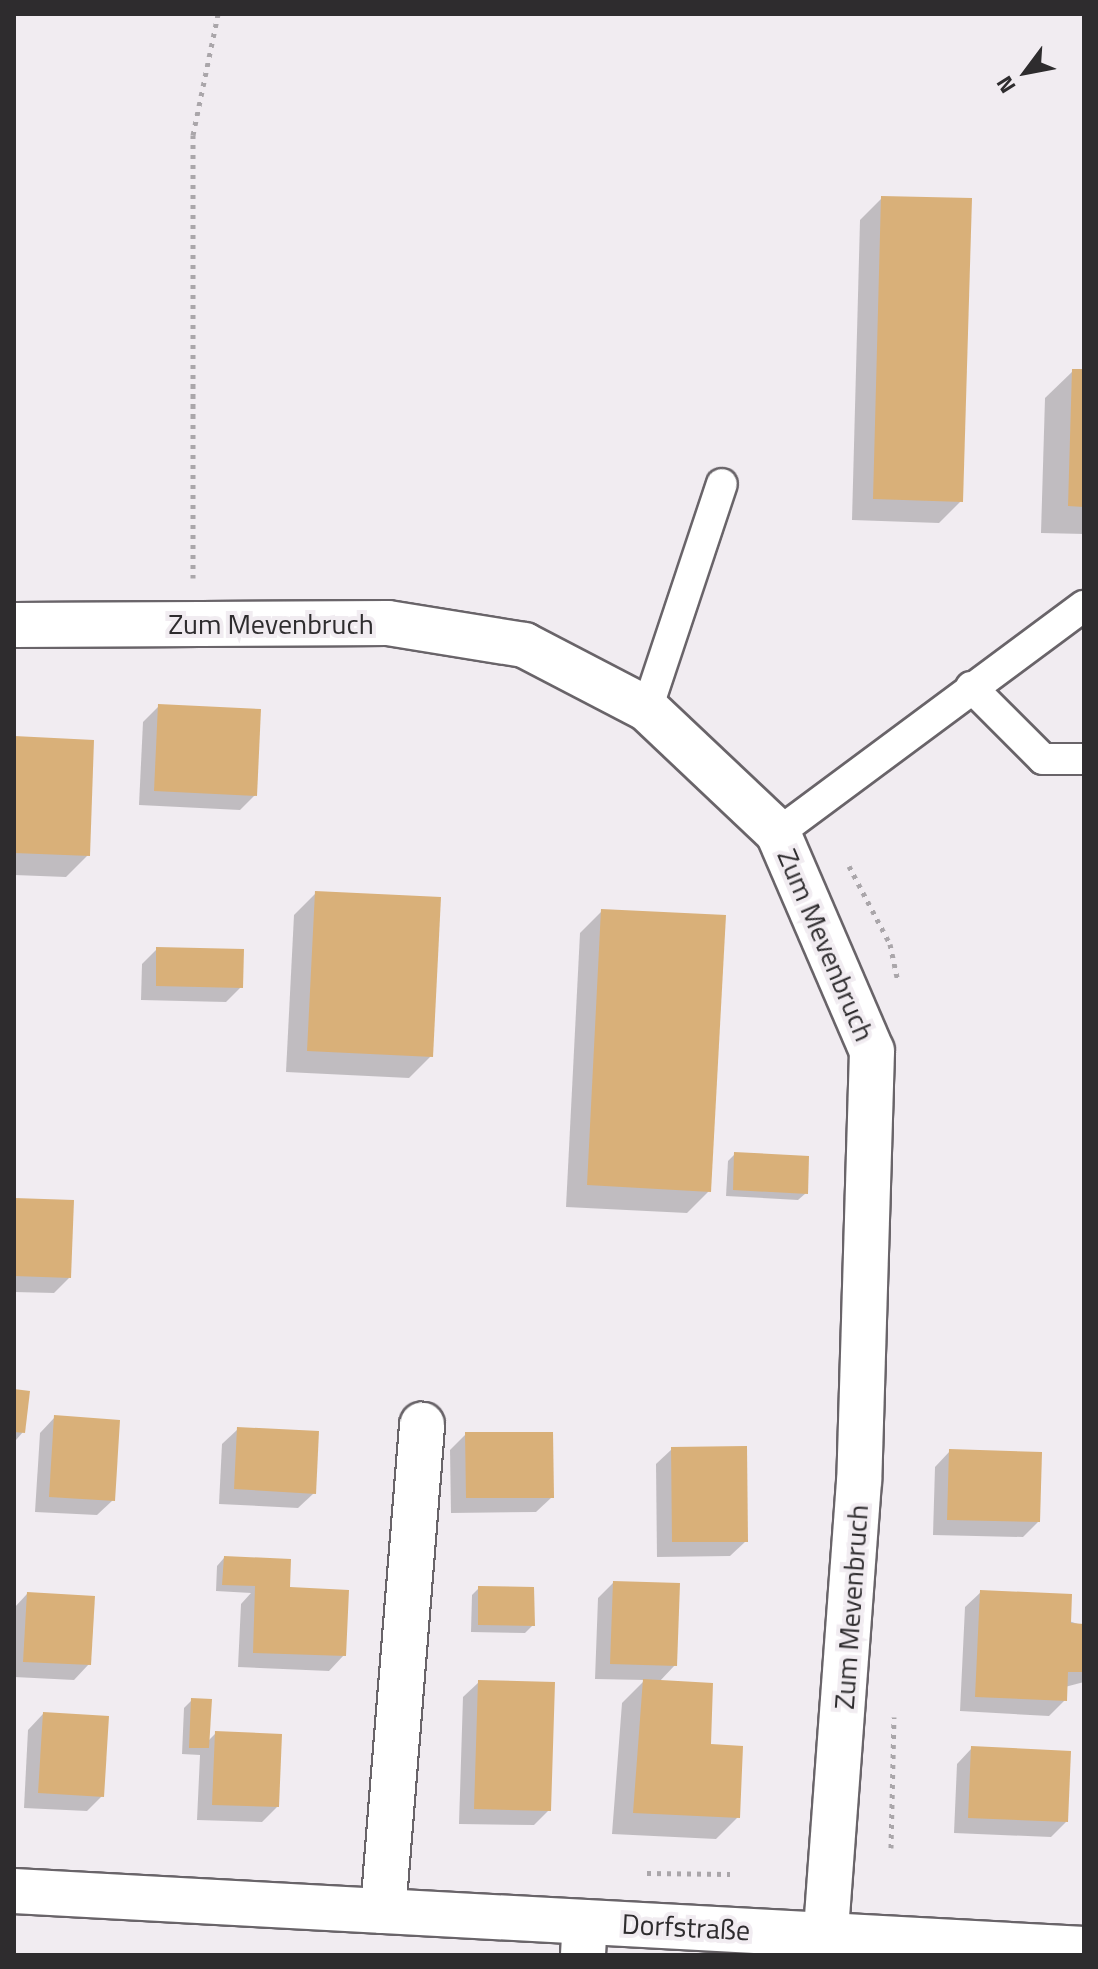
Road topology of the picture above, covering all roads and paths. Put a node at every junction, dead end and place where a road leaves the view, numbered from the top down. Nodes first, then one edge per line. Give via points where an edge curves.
1 (218, 14) edge
2 (722, 484) dead end
3 (1084, 606) edge
4 (192, 624) junction
5 (14, 625) edge
6 (971, 687) junction
7 (647, 709) junction
8 (1084, 759) edge
9 (817, 804) junction
10 (778, 833) junction
11 (899, 986) dead end
12 (422, 1425) dead end
13 (895, 1705) dead end
14 (891, 1848) dead end
15 (14, 1891) edge
16 (383, 1911) junction
17 (826, 1935) junction
18 (584, 1938) edge
19 (1084, 1949) edge

1 - 4 path via 193,135
2 - 7 lane
3 - 6 lane
4 - 5 street, Zum Mevenbruch
4 - 7 street, Zum Mevenbruch via 388,623 524,645
6 - 8 lane via 1043,759
6 - 9 lane
7 - 10 street, Zum Mevenbruch
9 - 10 lane
9 - 11 path via 890,944
10 - 17 street, Zum Mevenbruch via 872,1051 858,1497
12 - 16 street
13 - 14 path
15 - 16 street, Dorfstraße
16 - 18 street, Dorfstraße
17 - 18 street, Dorfstraße
17 - 19 street, Dorfstraße

